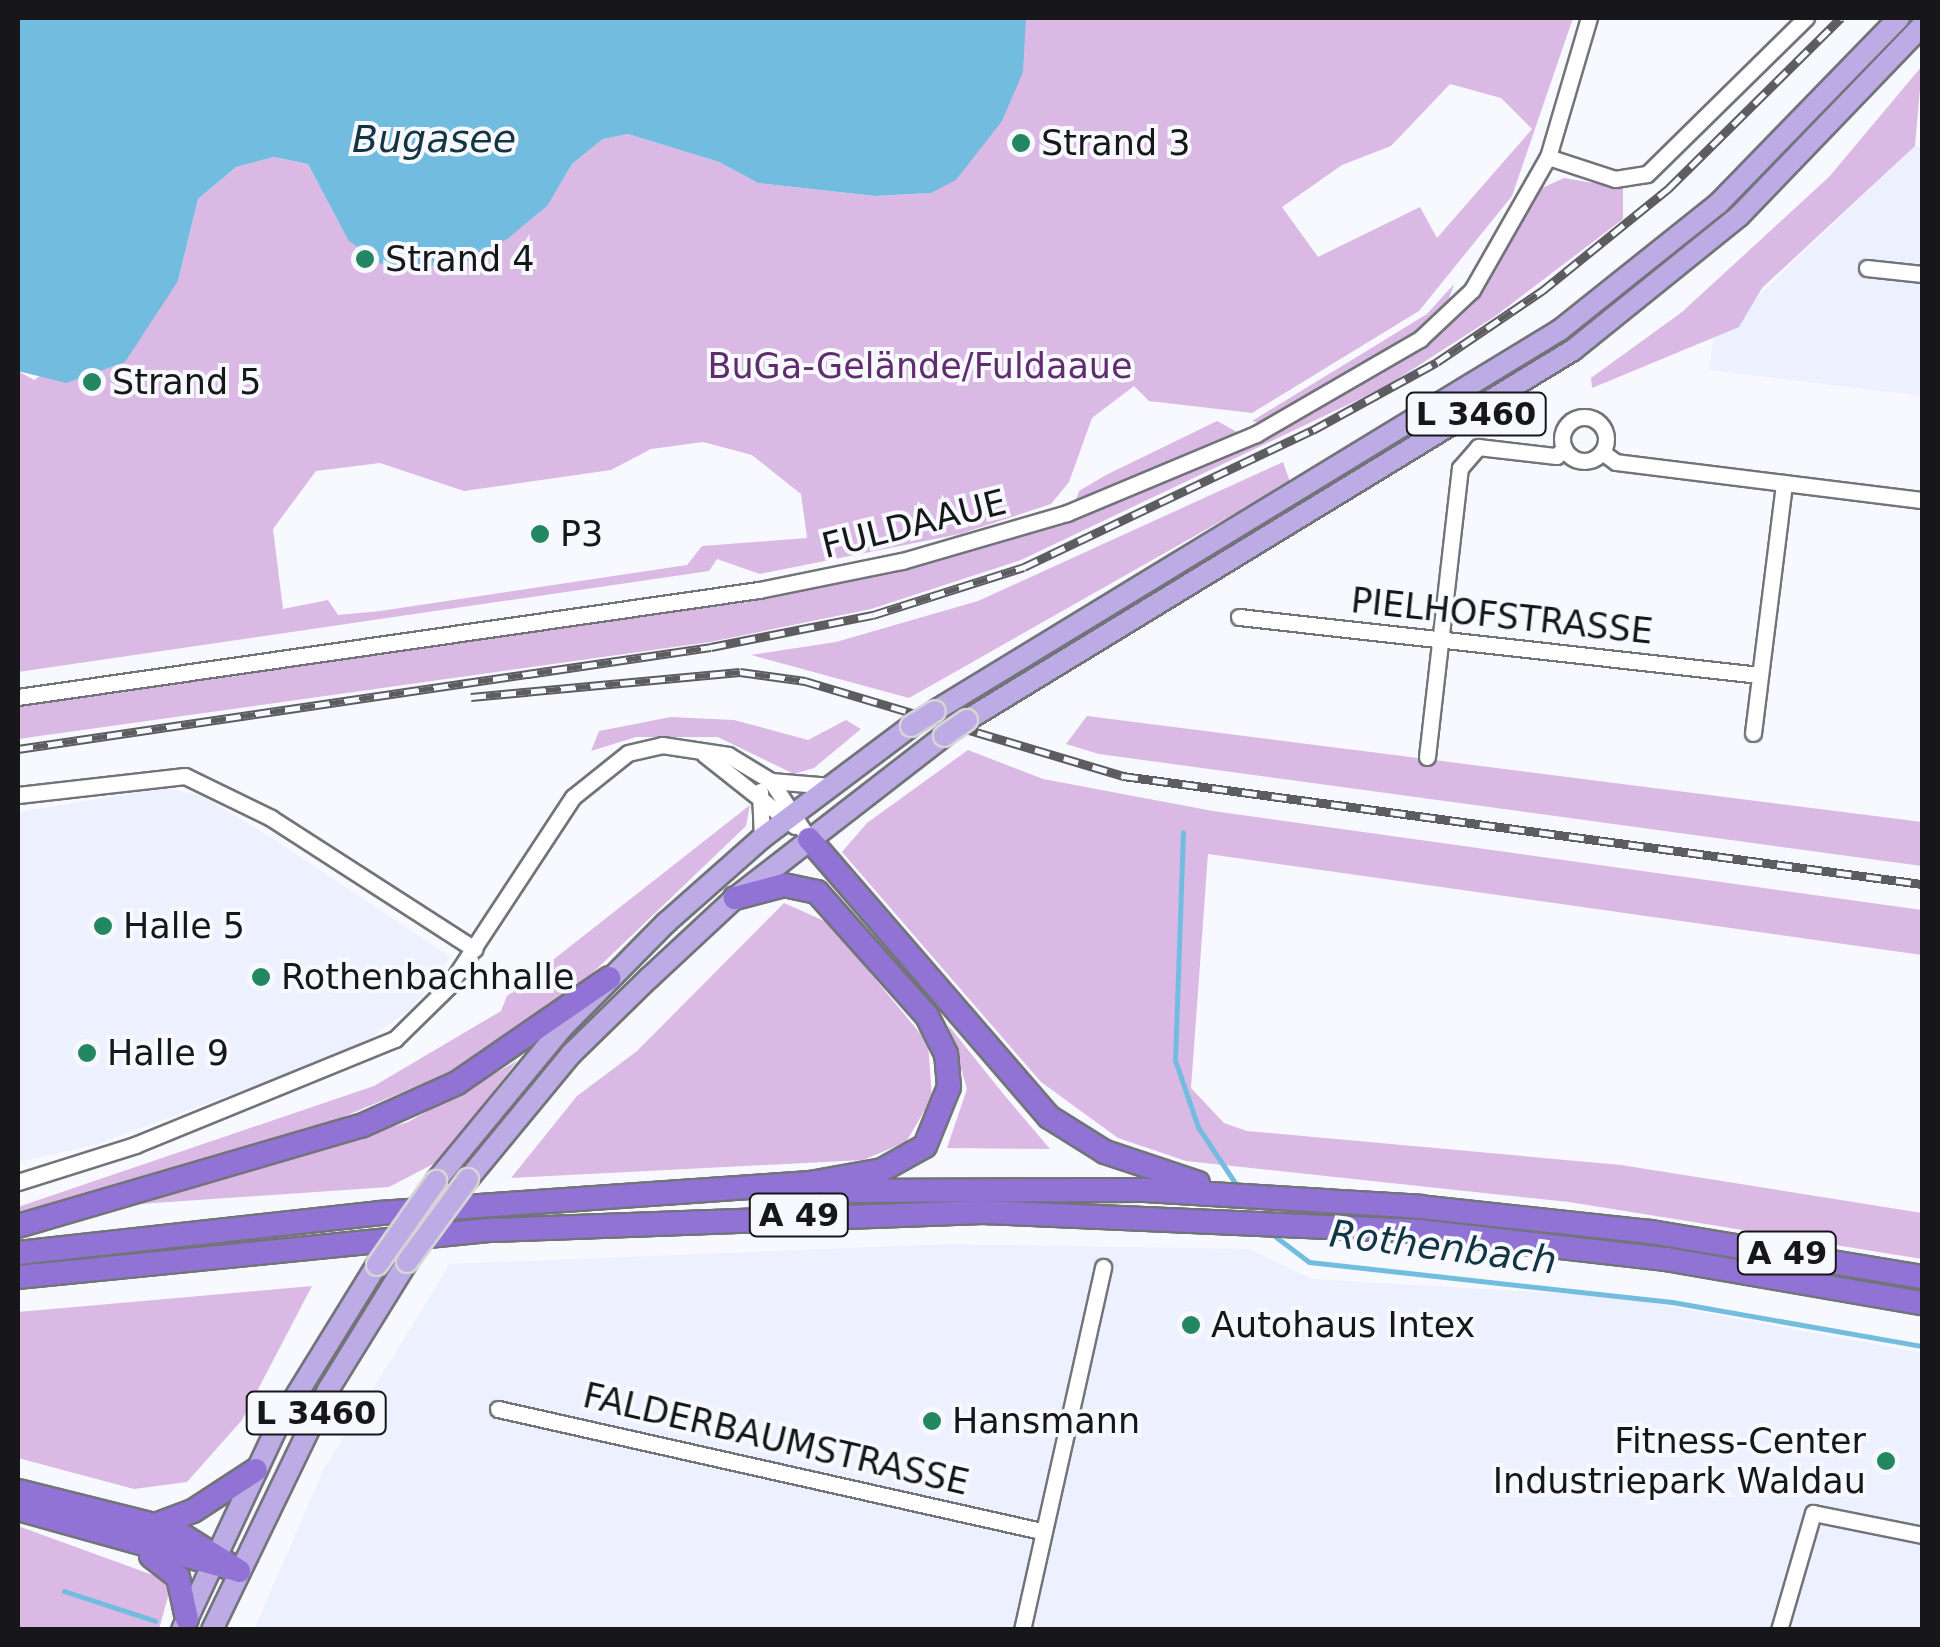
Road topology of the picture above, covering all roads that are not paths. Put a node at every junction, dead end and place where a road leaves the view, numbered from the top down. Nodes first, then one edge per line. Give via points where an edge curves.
1 (1589, 18) edge
2 (1806, 18) edge
3 (1899, 18) edge
4 (1922, 26) edge
5 (1548, 157) junction
6 (1867, 268) dead end
7 (1922, 274) edge
8 (1564, 449) junction
9 (1602, 452) junction
10 (1784, 483) junction
11 (1922, 500) edge
12 (1239, 617) dead end
13 (1440, 639) junction
14 (1758, 674) junction
15 (18, 697) edge
16 (1753, 732) dead end
17 (1428, 757) dead end
18 (766, 786) junction
19 (831, 786) junction
20 (18, 795) edge
21 (791, 816) junction
22 (762, 838) junction
23 (809, 839) junction
24 (735, 898) junction
25 (474, 949) junction
26 (608, 978) junction
27 (18, 1182) edge
28 (710, 1193) junction
29 (1245, 1194) junction
30 (18, 1226) edge
31 (18, 1253) edge
32 (1102, 1267) dead end
33 (1922, 1277) edge
34 (18, 1280) edge
35 (1922, 1303) edge
36 (498, 1409) dead end
37 (256, 1470) junction
38 (18, 1491) edge
39 (18, 1509) edge
40 (154, 1524) junction
41 (1041, 1531) junction
42 (1922, 1535) edge
43 (132, 1542) junction
44 (213, 1558) junction
45 (239, 1571) junction
46 (185, 1624) edge
47 (212, 1630) edge
48 (1022, 1630) edge
49 (1779, 1630) edge

1 - 5 street, FULDAAUE
2 - 5 street via 1647,174 1615,178
3 - 19 main road, L 3460, bridge via 1718,204 1560,330 934,710
4 - 23 main road, L 3460, bridge via 1739,216 1573,350 967,720
5 - 15 street, FULDAAUE via 1472,290 1420,340 1256,434 989,541 759,590
6 - 7 street
8 - 9 street via 1582,461
8 - 9 street via 1566,425 1583,416 1603,426
8 - 13 street via 1556,456 1478,448 1464,459
9 - 10 street via 1616,462
10 - 11 street
10 - 14 street
12 - 13 street, PIELHOFSTRASSE
13 - 14 street, PIELHOFSTRASSE
13 - 17 street
14 - 16 street
18 - 19 street
18 - 21 street
18 - 22 street
18 - 25 street via 691,747 628,753 592,777
19 - 21 main road, L 3460
20 - 25 street via 184,776 270,818
21 - 22 main road, L 3460
21 - 23 street
22 - 26 main road, L 3460
23 - 24 main road, L 3460
23 - 29 highway via 1049,1117 1135,1164
24 - 28 highway via 796,885 832,903 927,1016 946,1054 949,1087 934,1134 901,1162 862,1175
24 - 45 main road, L 3460, bridge via 571,1054 468,1179 328,1390
25 - 27 street via 423,1016 355,1061
26 - 30 highway via 457,1083 361,1126
26 - 37 main road, L 3460, bridge via 436,1181 377,1265
28 - 29 highway, A 49
28 - 31 highway, A 49 via 379,1213
29 - 33 highway, A 49 via 1551,1219
32 - 41 street
34 - 35 highway, A 49 via 656,1220 982,1212 1256,1220 1570,1246
36 - 41 street, FALDERBAUMSTRASSE
37 - 40 highway via 193,1511
37 - 44 main road, L 3460
38 - 40 highway
39 - 43 highway
40 - 44 highway
41 - 48 street
42 - 49 street via 1813,1513
43 - 44 highway
43 - 46 highway via 176,1574
44 - 45 highway
44 - 46 main road, L 3460
45 - 47 main road, L 3460

